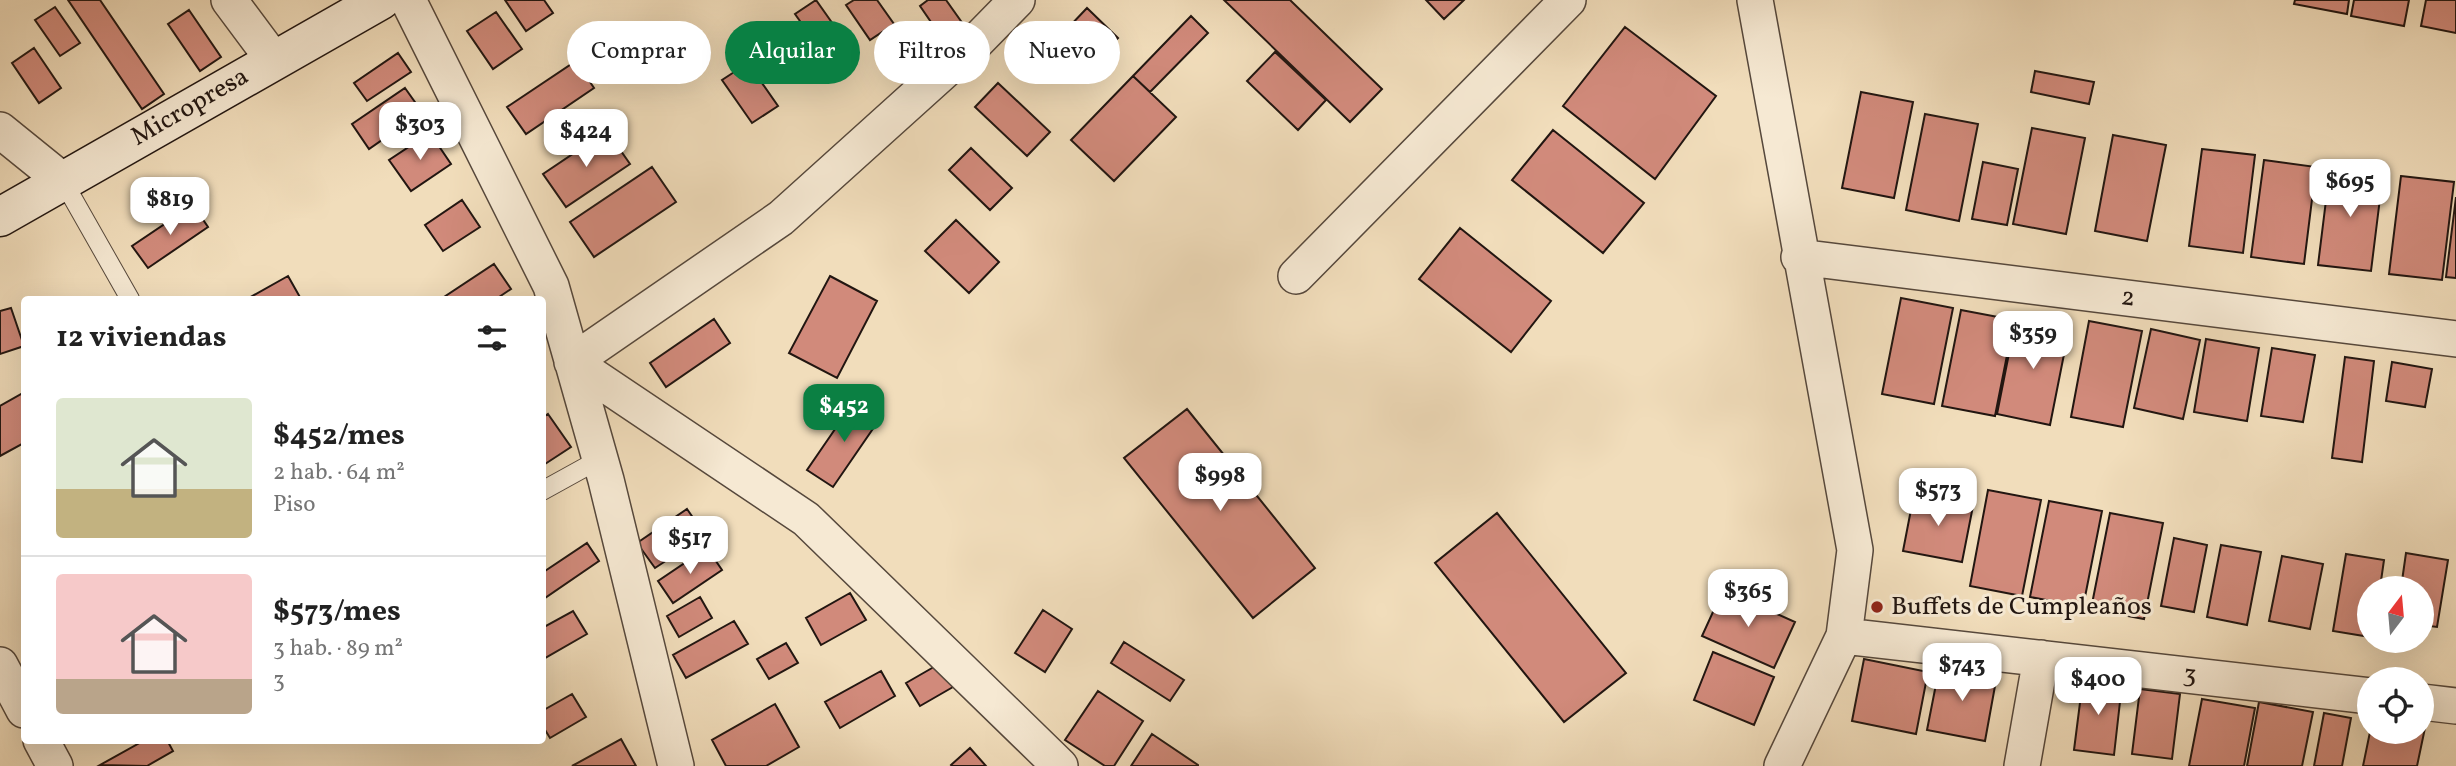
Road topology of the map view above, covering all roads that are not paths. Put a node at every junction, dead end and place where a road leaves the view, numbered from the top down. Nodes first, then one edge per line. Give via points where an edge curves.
1 (229, 0) edge
2 (381, 0) edge
3 (408, 0) edge
4 (1017, 0) edge
5 (1568, 0) edge
6 (1755, 0) edge
7 (273, 59) junction
8 (0, 131) edge
9 (62, 181) junction
10 (0, 217) edge
11 (1799, 257) junction
12 (1296, 276) dead end
13 (128, 296) edge
14 (2456, 339) edge
15 (572, 362) junction
16 (600, 458) junction
17 (546, 489) edge
18 (1844, 636) junction
19 (2041, 658) junction
20 (0, 665) edge
21 (2357, 694) edge
22 (2434, 703) edge
23 (21, 704) edge
24 (2456, 706) edge
25 (43, 744) edge
26 (55, 766) edge
27 (676, 766) edge
28 (1060, 766) edge
29 (1782, 766) edge
30 (2022, 766) edge

1 - 7 street
2 - 7 street, Micropresa
3 - 15 street via 551,286
4 - 15 street via 781,218
5 - 12 street
6 - 11 street
7 - 9 street, Micropresa
8 - 9 street
9 - 10 street, Micropresa
9 - 13 lane
11 - 14 street, 2
11 - 18 street via 1855,550
15 - 16 street
15 - 28 street via 806,519
16 - 17 lane
16 - 27 street
18 - 19 street, 3
18 - 29 street
19 - 21 street, 3
19 - 30 street
20 - 23 street
22 - 24 street
25 - 26 street

